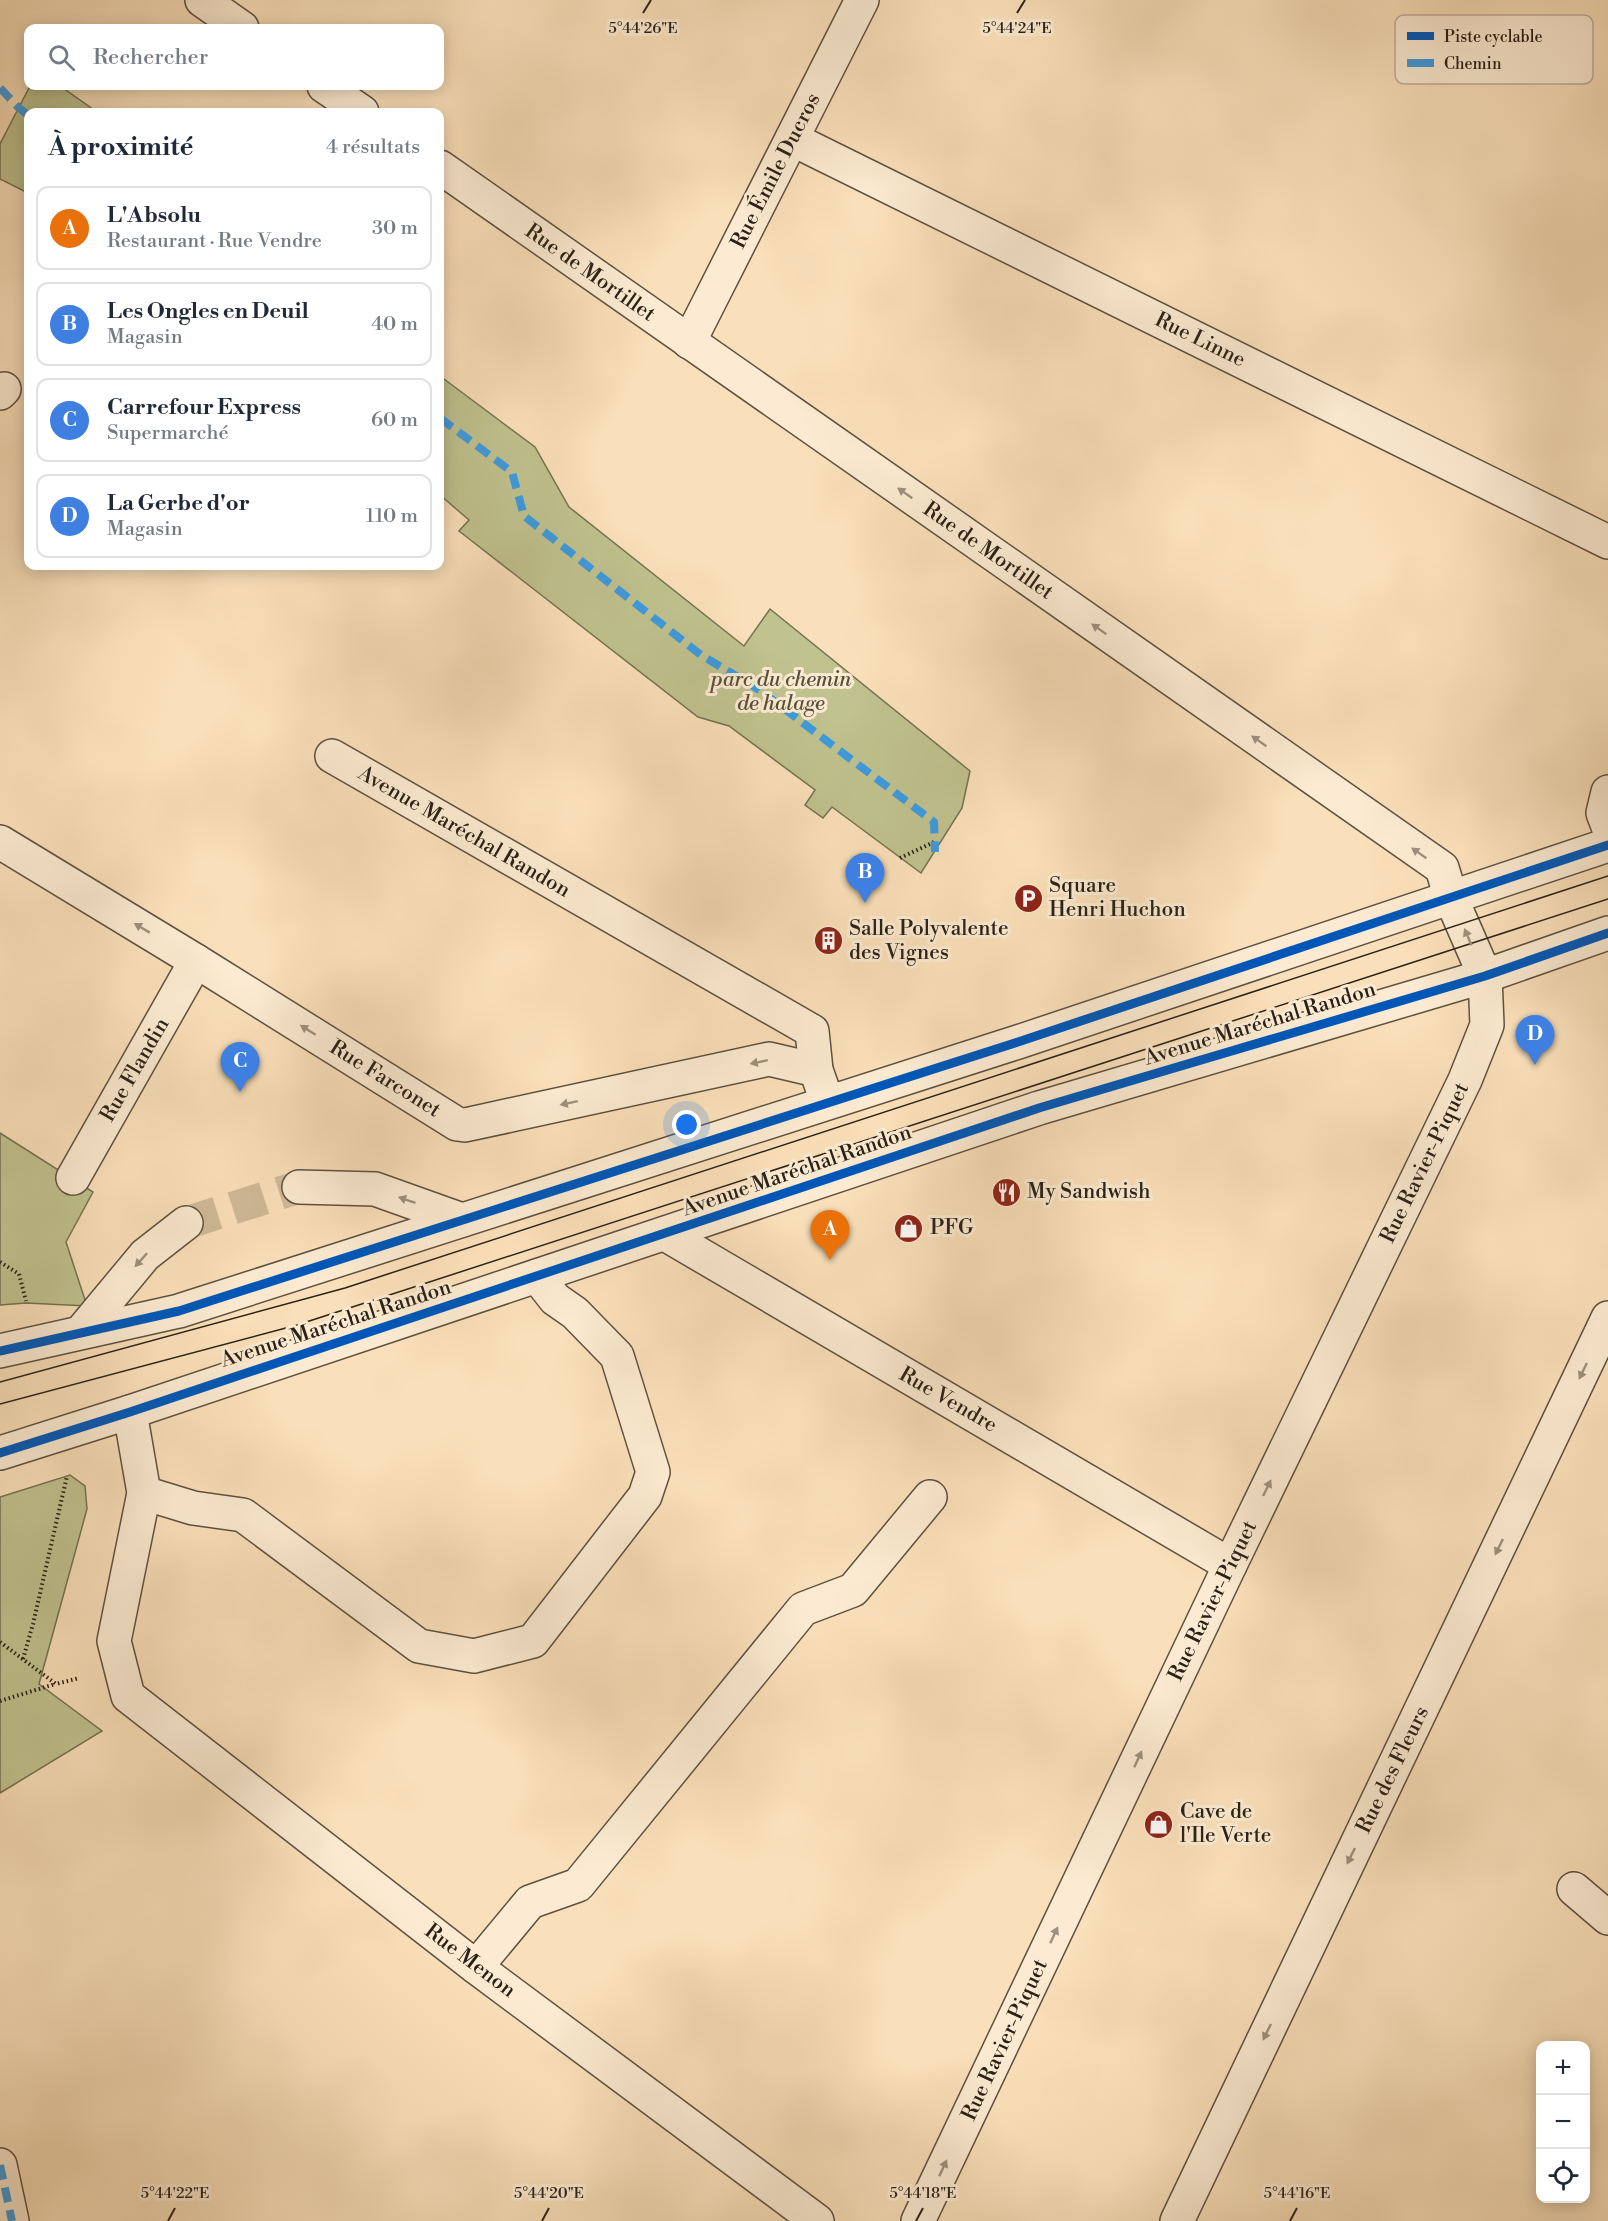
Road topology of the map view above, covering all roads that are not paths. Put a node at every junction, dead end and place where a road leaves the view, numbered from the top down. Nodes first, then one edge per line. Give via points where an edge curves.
1 (202, 0) edge
2 (862, 0) edge
3 (236, 24) edge
4 (330, 90) edge
5 (356, 108) edge
6 (792, 139) junction
7 (444, 170) edge
8 (689, 342) junction
9 (1608, 542) edge
10 (332, 756) dead end
11 (1608, 792) edge
12 (1608, 826) edge
13 (0, 842) edge
14 (1608, 845) edge
15 (1451, 898) junction
16 (1608, 933) edge
17 (196, 961) junction
18 (1485, 976) junction
19 (816, 1070) junction
20 (828, 1103) junction
21 (73, 1178) dead end
22 (299, 1187) tunnel mouth
23 (462, 1220) junction
24 (186, 1223) tunnel mouth
25 (665, 1234) junction
26 (537, 1276) junction
27 (1608, 1318) edge
28 (81, 1332) junction
29 (0, 1351) edge
30 (130, 1412) junction
31 (0, 1453) edge
32 (144, 1493) junction
33 (930, 1497) dead end
34 (1230, 1565) junction
35 (1574, 1888) dead end
36 (1608, 1917) edge
37 (477, 1967) junction
38 (0, 2165) edge
39 (12, 2221) edge
40 (817, 2221) edge
41 (918, 2221) edge
42 (1177, 2221) edge

1 - 3 street
2 - 6 street, Rue Émile Ducros
4 - 5 street
6 - 8 street, Rue Émile Ducros
6 - 9 street, Rue Linne
7 - 8 street, Rue de Mortillet
15 -> 8 street, Rue de Mortillet via 1442,868
10 - 19 street, Avenue Maréchal Randon via 812,1031
11 - 12 street via 1603,813
17 -> 13 street, Rue Farconet
14 - 15 street
18 -> 15 street, Rue de Mortillet
15 - 20 street
16 - 18 street, Avenue Maréchal Randon
19 -> 17 street, Rue Farconet via 769,1059 457,1124
17 - 21 street, Rue Flandin
18 - 25 street, Avenue Maréchal Randon via 1039,1108
34 -> 18 street, Rue Ravier-Piquet via 1465,1080 1487,1025
19 - 20 street, Avenue Maréchal Randon
20 - 23 street
23 -> 22 street via 375,1189
23 - 28 street via 179,1311
24 -> 28 street via 145,1255
25 - 26 street, Avenue Maréchal Randon
25 - 34 street, Rue Vendre
26 - 30 street, Avenue Maréchal Randon
26 - 32 street via 555,1299 575,1313 617,1356 653,1472 645,1496 533,1641 474,1656 420,1646 243,1515 194,1508
27 -> 42 street, Rue des Fleurs
28 - 29 street
30 - 31 street, Avenue Maréchal Randon
30 - 32 street
32 - 37 street, Rue Menon via 114,1641 124,1682
33 - 37 street via 853,1590 802,1609 578,1885 530,1902
41 -> 34 street, Rue Ravier-Piquet
35 - 36 street
37 - 40 street, Rue Menon
38 - 39 street

